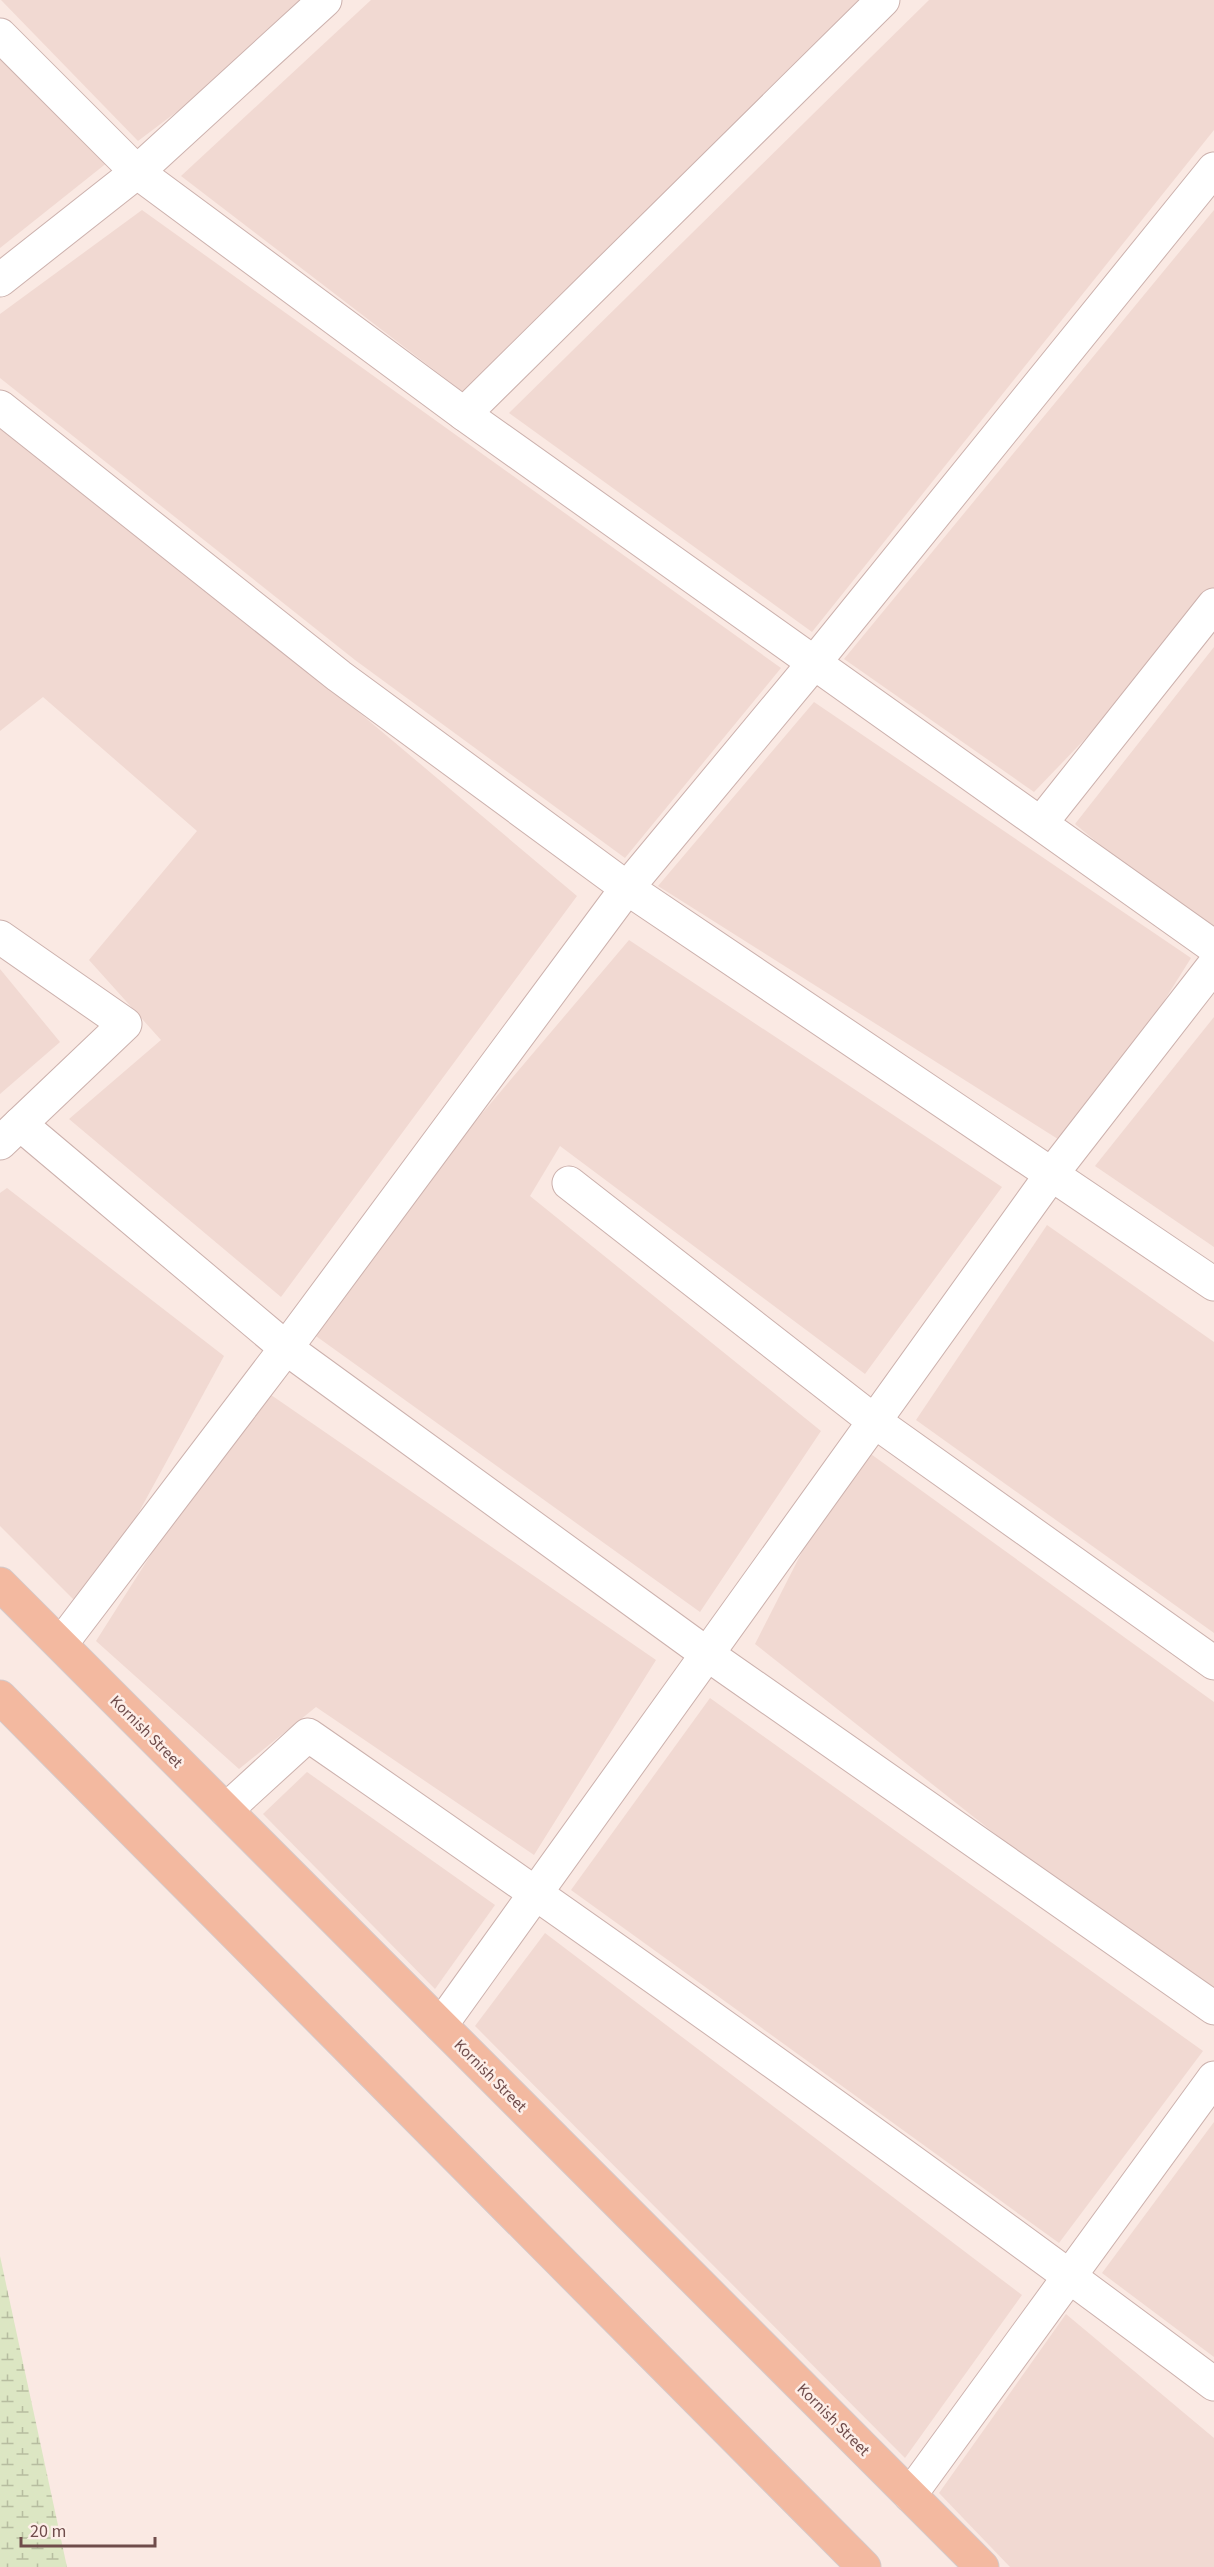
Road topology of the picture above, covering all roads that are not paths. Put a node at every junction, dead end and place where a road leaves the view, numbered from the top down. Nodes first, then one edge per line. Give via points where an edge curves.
1 (325, 0) edge
2 (883, 0) edge
3 (0, 35) edge
4 (1214, 169) edge
5 (137, 172) junction
6 (0, 280) edge
7 (0, 406) edge
8 (464, 414) junction
9 (1214, 606) edge
10 (814, 663) junction
11 (1041, 824) junction
12 (627, 888) junction
13 (0, 937) edge
14 (1214, 947) edge
15 (1214, 965) edge
16 (10, 1133) edge
17 (1051, 1175) junction
18 (569, 1183) dead end
19 (1214, 1284) edge
20 (286, 1348) junction
21 (874, 1420) junction
22 (0, 1584) edge
23 (61, 1644) junction
24 (707, 1654) junction
25 (1214, 1663) edge
26 (0, 1697) edge
27 (226, 1810) junction
28 (536, 1893) junction
29 (1214, 2008) edge
30 (441, 2025) junction
31 (1214, 2078) edge
32 (1070, 2276) junction
33 (1214, 2384) edge
34 (910, 2495) junction
35 (864, 2567) edge
36 (982, 2567) edge

1 - 5 street
2 - 8 street
3 - 5 street
4 - 10 street
5 - 6 street
5 - 8 street
7 - 12 street via 339,676
8 - 10 street
9 - 11 street
10 - 11 street
10 - 12 street
11 - 14 street
12 - 17 street
12 - 20 street
13 - 16 street via 125,1024
15 - 17 street
16 - 20 street
17 - 19 street
17 - 21 street
18 - 21 street
20 - 23 street
20 - 24 street
21 - 24 street
21 - 25 street
22 - 23 main road, Kornish Street
23 - 27 main road, Kornish Street
24 - 28 street
24 - 29 street
26 - 35 main road
27 - 28 street via 308,1735
27 - 30 main road, Kornish Street
28 - 30 street
28 - 32 street
30 - 34 main road, Kornish Street
31 - 32 street
32 - 33 street
32 - 34 street
34 - 36 main road, Kornish Street

